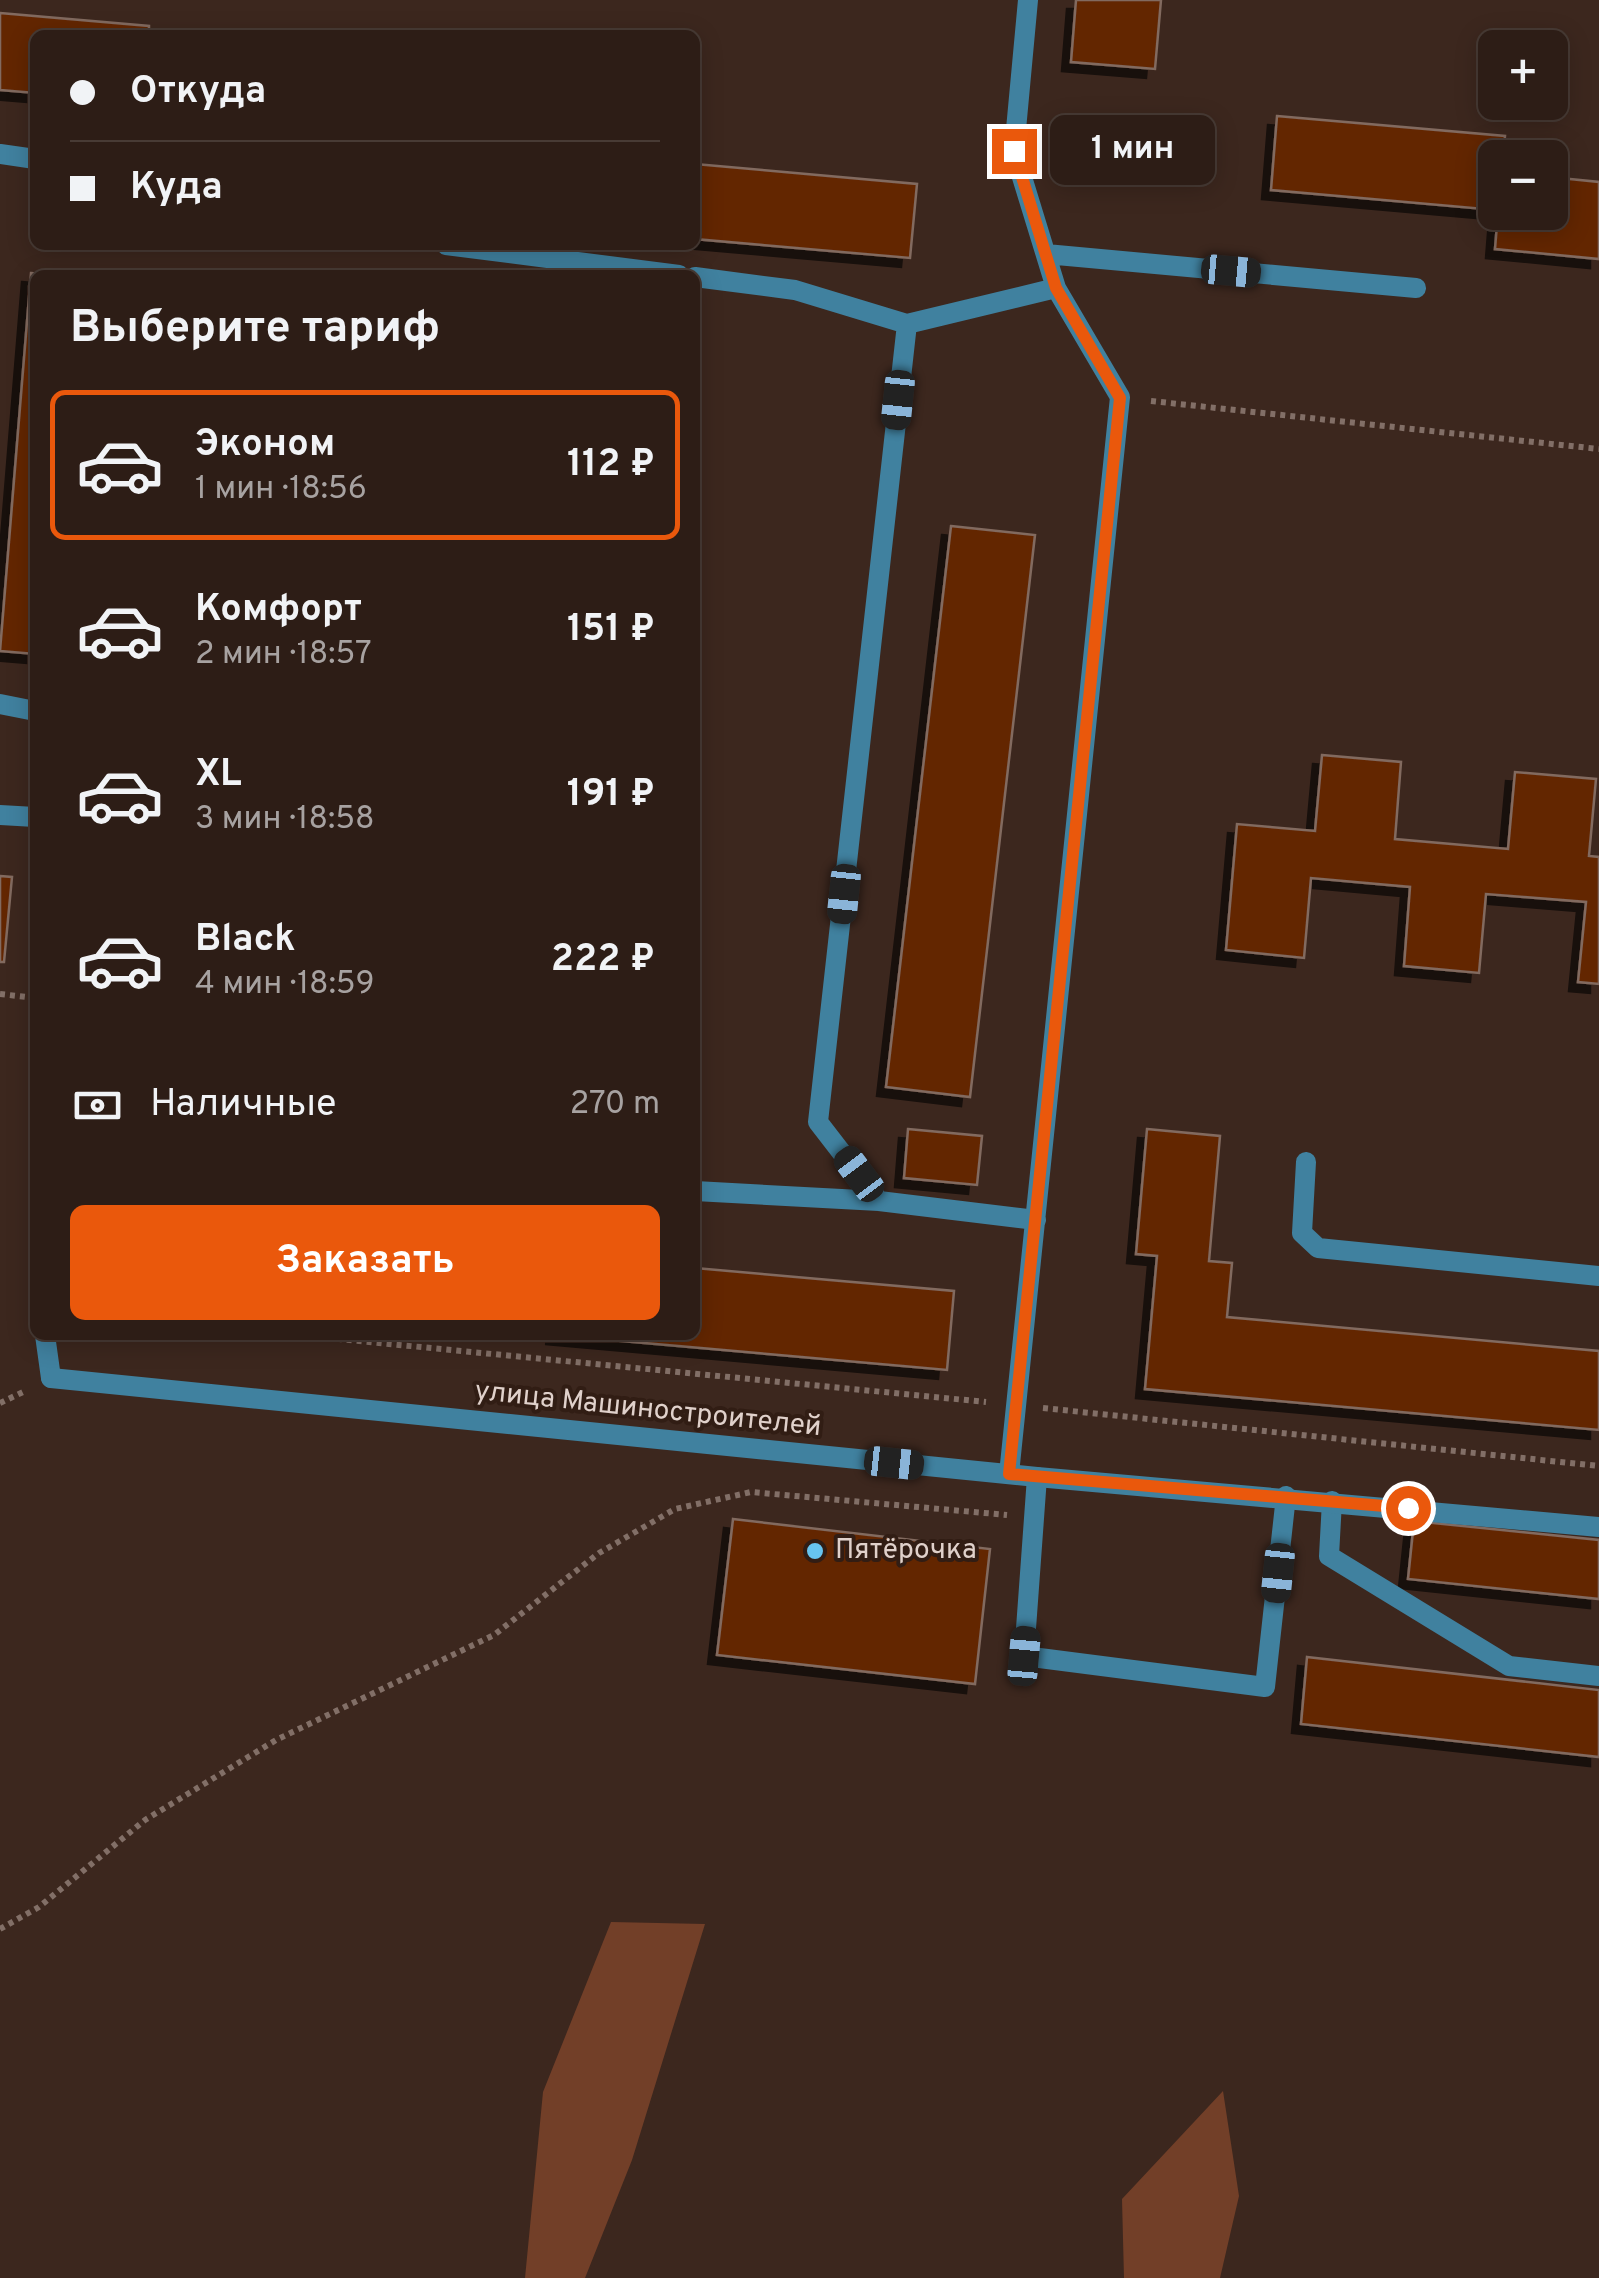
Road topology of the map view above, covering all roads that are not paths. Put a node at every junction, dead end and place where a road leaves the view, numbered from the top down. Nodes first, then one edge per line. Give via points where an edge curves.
1 (1028, 0) edge
2 (0, 154) edge
3 (30, 158) edge
4 (485, 250) edge
5 (1046, 254) junction
6 (640, 270) edge
7 (700, 278) edge
8 (1056, 288) junction
9 (1416, 288) dead end
10 (906, 324) junction
11 (0, 704) edge
12 (30, 709) edge
13 (0, 814) edge
14 (30, 817) edge
15 (1306, 1162) dead end
16 (700, 1191) edge
17 (879, 1201) junction
18 (1036, 1220) junction
19 (1599, 1276) edge
20 (46, 1340) edge
21 (1009, 1474) junction
22 (1038, 1477) junction
23 (1286, 1496) junction
24 (1332, 1501) junction
25 (1599, 1527) edge
26 (1599, 1676) edge

1 - 5 street via 1014,151
2 - 3 street
4 - 6 street
5 - 8 street
5 - 9 street
7 - 10 street via 795,290
8 - 10 street
8 - 18 street via 1120,398
10 - 17 street via 818,1122
11 - 12 street
13 - 14 street
15 - 19 street via 1302,1233 1318,1248
16 - 17 street
17 - 18 street
18 - 21 street
20 - 21 street, улица Машиностроителей via 51,1378
21 - 22 street, улица Машиностроителей
22 - 23 street, улица Машиностроителей
22 - 23 street via 1024,1656 1265,1687
23 - 24 street, улица Машиностроителей
24 - 25 street, улица Машиностроителей
24 - 26 street via 1329,1556 1509,1666

